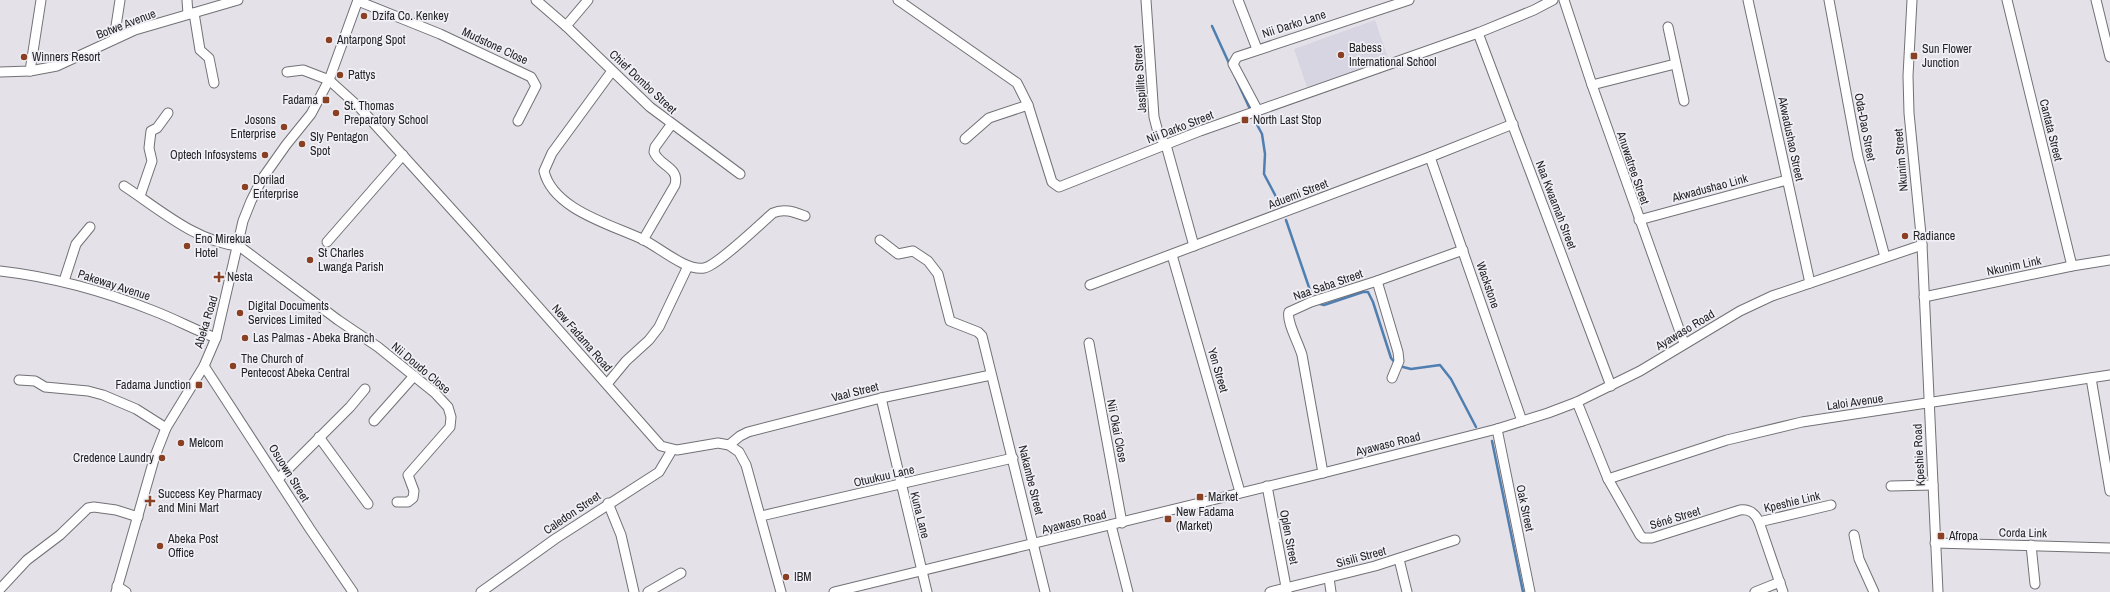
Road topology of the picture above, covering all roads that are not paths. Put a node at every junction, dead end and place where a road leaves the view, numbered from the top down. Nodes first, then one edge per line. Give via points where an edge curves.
1 (41, 0) edge
2 (120, 0) edge
3 (187, 0) edge
4 (238, 0) edge
5 (358, 0) edge
6 (536, 0) edge
7 (588, 0) edge
8 (898, 0) edge
9 (1146, 0) edge
10 (1238, 0) edge
11 (1409, 0) edge
12 (1553, 0) edge
13 (1564, 0) edge
14 (1748, 0) edge
15 (1829, 0) edge
16 (1912, 0) edge
17 (2007, 0) edge
18 (2096, 0) edge
19 (1380, 4) edge
20 (191, 14) junction
21 (566, 26) junction
22 (1668, 27) dead end
23 (1478, 33) junction
24 (114, 39) junction
25 (1257, 49) junction
26 (2110, 57) edge
27 (1675, 64) junction
28 (30, 71) junction
29 (612, 71) junction
30 (0, 72) edge
31 (287, 72) dead end
32 (329, 80) junction
33 (214, 83) dead end
34 (1592, 85) junction
35 (1684, 101) dead end
36 (1028, 105) junction
37 (1256, 112) junction
38 (168, 113) dead end
39 (518, 121) dead end
40 (1513, 124) junction
41 (671, 125) junction
42 (964, 139) dead end
43 (1166, 145) junction
44 (403, 155) junction
45 (1430, 157) junction
46 (740, 174) dead end
47 (1787, 180) junction
48 (124, 186) dead end
49 (140, 196) junction
50 (805, 216) dead end
51 (1639, 220) junction
52 (90, 227) dead end
53 (643, 240) junction
54 (880, 240) dead end
55 (327, 242) dead end
56 (1922, 245) junction
57 (239, 246) junction
58 (1194, 246) junction
59 (1463, 250) junction
60 (1172, 255) junction
61 (1884, 257) junction
62 (2110, 260) edge
63 (688, 266) junction
64 (2072, 266) junction
65 (0, 271) edge
66 (64, 281) junction
67 (1377, 281) junction
68 (1810, 283) junction
69 (1090, 285) dead end
70 (1924, 297) junction
71 (1925, 318) joint
72 (216, 338) junction
73 (1089, 343) dead end
74 (1684, 343) junction
75 (204, 366) junction
76 (991, 374) junction
77 (2110, 375) edge
78 (414, 376) junction
79 (1392, 378) dead end
80 (2091, 378) junction
81 (19, 380) dead end
82 (607, 384) junction
83 (1611, 386) junction
84 (365, 389) dead end
85 (881, 398) junction
86 (1577, 402) junction
87 (1929, 403) junction
88 (374, 421) dead end
89 (1522, 421) junction
90 (166, 428) junction
91 (1496, 429) junction
92 (320, 437) junction
93 (729, 445) junction
94 (672, 450) junction
95 (1013, 458) junction
96 (1323, 473) junction
97 (279, 478) junction
98 (1608, 479) junction
99 (901, 484) junction
100 (1932, 485) junction
101 (1267, 486) junction
102 (1891, 486) dead end
103 (2110, 491) edge
104 (1240, 492) junction
105 (397, 502) dead end
106 (608, 503) junction
107 (368, 504) dead end
108 (1831, 505) dead end
109 (138, 516) junction
110 (761, 516) junction
111 (1759, 522) junction
112 (1122, 523) junction
113 (1111, 525) junction
114 (1854, 535) dead end
115 (1455, 540) dead end
116 (1935, 543) junction
117 (1035, 544) junction
118 (2031, 545) junction
119 (2110, 548) edge
120 (1399, 559) junction
121 (921, 571) junction
122 (681, 573) dead end
123 (1328, 578) junction
124 (1780, 582) junction
125 (2035, 584) dead end
126 (0, 589) edge
127 (116, 589) edge
128 (1287, 590) edge
129 (126, 592) edge
130 (353, 592) edge
131 (481, 592) edge
132 (634, 592) edge
133 (648, 592) edge
134 (780, 592) edge
135 (834, 592) edge
136 (926, 592) edge
137 (1045, 592) edge
138 (1128, 592) edge
139 (1270, 592) edge
140 (1331, 592) edge
141 (1407, 592) edge
142 (1530, 592) edge
143 (1755, 592) edge
144 (1784, 592) edge
145 (1874, 592) edge
146 (1938, 592) edge

1 - 28 street
2 - 24 street
3 - 20 street
4 - 20 street, Botwe Avenue
5 - 32 street, Abeka Road
5 - 39 street, Mudstone Close via 447,37 531,77 536,86
6 - 21 street, Chief Dombo Street
7 - 21 street
8 - 36 street, Nii Darko Street via 1017,83
9 - 43 street, Jaspillite Street via 1156,126 1159,136
10 - 25 street
11 - 19 street, Nii Darko Lane
12 - 23 street, Nii Darko Street
13 - 34 street, Anuwatree Street
14 - 47 street, Akwadushao Street
15 - 61 street, Oda-Dao Street via 1858,157
16 - 56 street, Nkunim Street via 1909,113
17 - 64 street, Cantata Street
18 - 26 street
19 - 25 street, Nii Darko Lane
20 - 24 street, Botwe Avenue via 135,30
20 - 33 street via 200,50 209,58
21 - 29 street, Chief Dombo Street
22 - 27 street
23 - 37 street, Nii Darko Street
23 - 40 street, Naa Kwaamah Street
24 - 28 street, Botwe Avenue via 57,66
25 - 37 street, Nii Darko Lane via 1237,57 1233,64
27 - 34 street
27 - 35 street
28 - 30 street, Botwe Avenue
29 - 41 street, Chief Dombo Street
29 - 53 street via 552,153 544,171 548,182 557,193 578,210
31 - 32 street via 303,70
32 - 44 street, New Fadama Road via 360,108
32 - 57 street, Abeka Road via 311,114 262,179 243,221
34 - 51 street, Anuwatree Street
36 - 42 street via 989,118
36 - 43 street, Nii Darko Street via 1052,182 1059,187
37 - 43 street, Nii Darko Street
38 - 49 street via 157,128 151,131 149,148 152,161
40 - 45 street, Aduemi Street
40 - 83 street, Naa Kwaamah Street
41 - 46 street, Chief Dombo Street
41 - 53 street via 654,152 658,159 674,172 677,180
43 - 58 street, Jaspillite Street
44 - 55 street
44 - 82 street, New Fadama Road
45 - 58 street, Aduemi Street
45 - 59 street, Wackstone
47 - 51 street, Akwadushao Link
47 - 68 street, Akwadushao Street
48 - 49 street
49 - 57 street via 197,234 215,242
50 - 63 street via 779,210 772,213 713,264 701,268
51 - 74 street, Anuwatree Street
52 - 66 street via 76,244
53 - 63 street
54 - 76 street, Nakambe Street via 898,254 916,252 934,268 940,280 949,319 952,323 980,334
56 - 61 street, Ayawaso Road
56 - 70 street, Nkunim Street
57 - 72 street, Abeka Road
57 - 78 street, Nii Doudo Close
58 - 60 street, Aduemi Street
59 - 67 street, Naa Saba Street
59 - 89 street, Wackstone
60 - 69 street, Aduemi Street
60 - 104 street, Yen Street
61 - 68 street, Ayawaso Road
62 - 64 street, Nkunim Link
63 - 82 street via 659,327
64 - 70 street, Nkunim Link
65 - 66 street, Pakeway Avenue
66 - 72 street, Pakeway Avenue via 142,306
67 - 79 street via 1398,352
67 - 96 street, Naa Saba Street via 1314,301 1291,310 1288,315 1302,355
68 - 74 street, Ayawaso Road via 1759,301
70 - 71 street, Nkunim Street
71 - 87 street, Kpeshie Road
72 - 75 street, Abeka Road
73 - 112 street, Nii Okai Close
74 - 83 street, Ayawaso Road
75 - 90 street, Abeka Road
75 - 97 street, Osuown Street
76 - 85 street, Vaal Street
76 - 95 street, Nakambe Street
77 - 80 street, Laloi Avenue
78 - 88 street
78 - 105 street, Nii Doudo Close via 448,407 451,422 450,427 408,474 414,491 413,498 408,502
80 - 87 street, Laloi Avenue
80 - 103 street
81 - 90 street via 35,381 45,387 88,391 114,399
82 - 94 street, New Fadama Road via 657,442
83 - 86 street, Ayawaso Road
84 - 92 street
85 - 93 street, Vaal Street via 748,432
85 - 99 street, Kuna Lane
86 - 89 street, Ayawaso Road
86 - 98 street, Séné Street
87 - 98 street, Laloi Avenue via 1825,418 1772,429 1727,440
87 - 100 street, Kpeshie Road
89 - 91 street, Ayawaso Road
90 - 109 street, Abeka Road
91 - 96 street, Ayawaso Road
91 - 142 street, Oak Street
92 - 97 street
92 - 107 street
93 - 94 street via 718,443
93 - 110 street via 742,457
94 - 106 street, Caledon Street via 658,472
95 - 99 street, Otuukuu Lane
95 - 117 street, Nakambe Street
96 - 101 street, Ayawaso Road
97 - 130 street, Osuown Street
98 - 111 street, Séné Street via 1635,530 1643,538 1674,532 1740,510 1752,511
99 - 110 street, Otuukuu Lane
99 - 121 street, Kuna Lane
100 - 102 street
100 - 116 street, Kpeshie Road
101 - 104 street, Ayawaso Road
101 - 128 street, Oplen Street
104 - 112 street, Ayawaso Road
106 - 131 street, Caledon Street
106 - 132 street via 621,535
108 - 111 street, Kpeshie Link
109 - 126 street via 116,510 88,508 60,535 27,560
109 - 127 street, Abeka Road
110 - 134 street
111 - 124 street
112 - 113 street, Ayawaso Road
113 - 117 street, Ayawaso Road
113 - 138 street
114 - 145 street via 1859,559
115 - 120 street, Sisili Street
116 - 118 street, Corda Link
116 - 146 street, Kpeshie Road
117 - 121 street, Ayawaso Road
117 - 137 street, Nakambe Street
118 - 119 street, Corda Link
118 - 125 street
120 - 123 street, Sisili Street
120 - 141 street
121 - 135 street, Ayawaso Road
121 - 136 street, Kuna Lane
122 - 133 street
123 - 128 street, Sisili Street
123 - 140 street
124 - 143 street
124 - 144 street
127 - 129 street
128 - 139 street, Sisili Street

